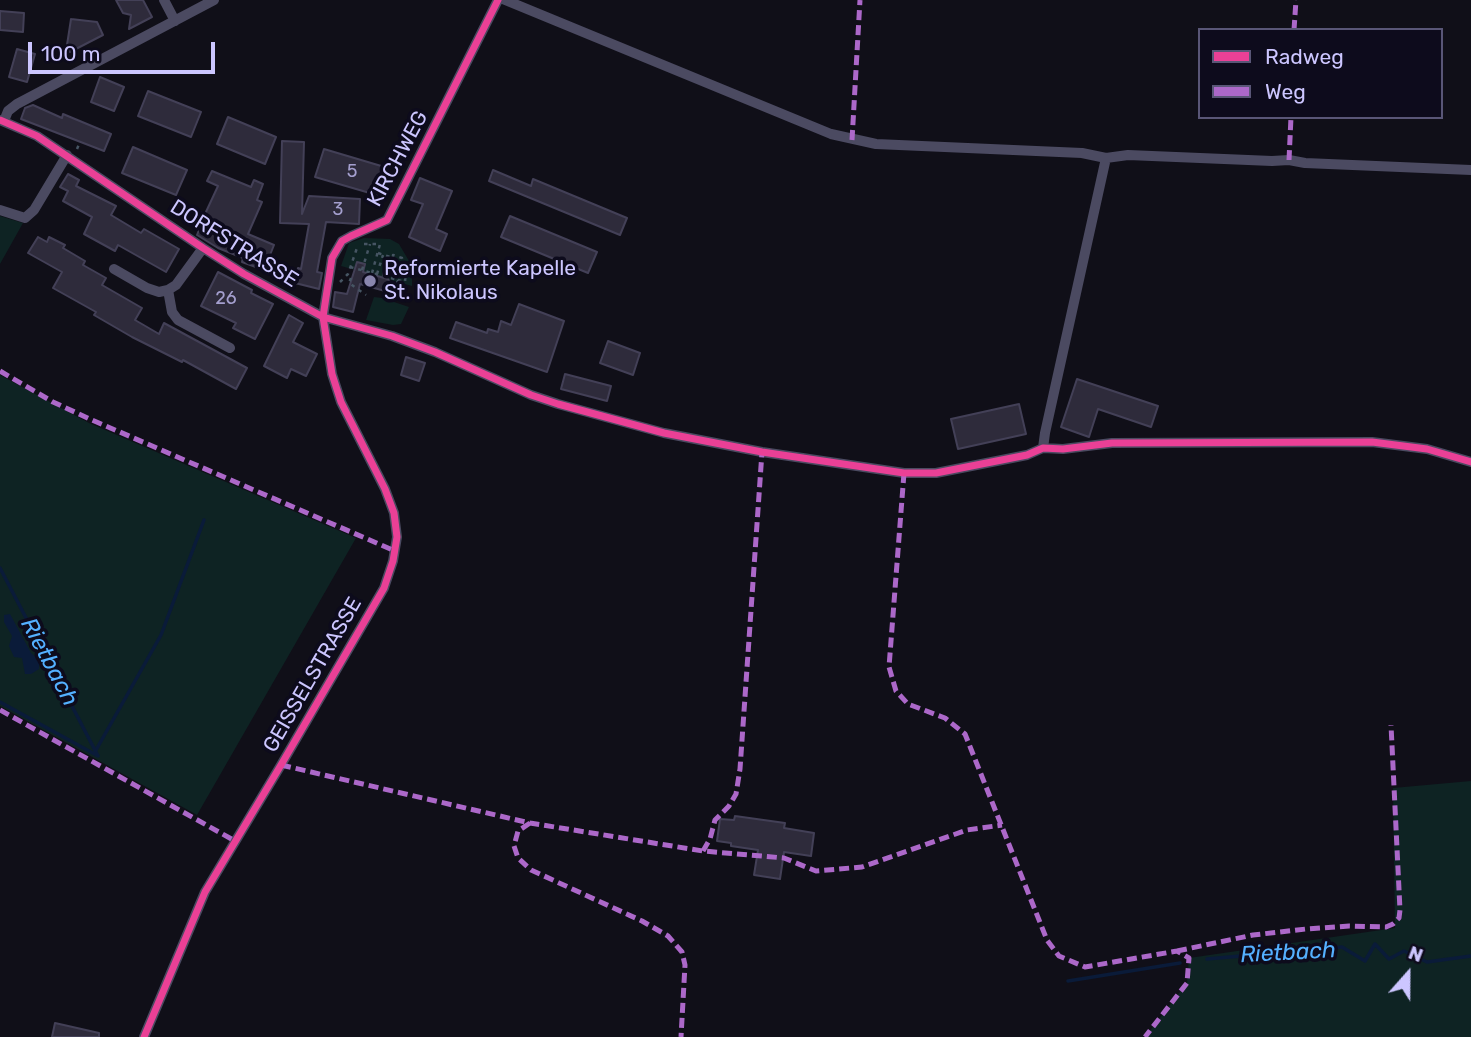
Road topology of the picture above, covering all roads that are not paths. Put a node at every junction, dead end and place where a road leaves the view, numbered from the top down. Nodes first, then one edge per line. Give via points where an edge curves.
1 (164, 0) edge
2 (214, 0) edge
3 (498, 0) edge
4 (505, 0) edge
5 (175, 21) junction
6 (2, 121) edge
7 (72, 152) junction
8 (1106, 158) junction
9 (1471, 170) edge
10 (0, 211) edge
11 (203, 248) junction
12 (114, 268) dead end
13 (168, 290) junction
14 (323, 317) junction
15 (230, 348) dead end
16 (1044, 448) junction
17 (1471, 462) edge
18 (144, 1037) edge

1 - 5 street
2 - 5 street
3 - 14 street, KIRCHWEG via 387,220 351,236 337,248
4 - 8 street via 852,140
5 - 6 street via 17,104
6 - 7 street, DORFSTRASSE
7 - 10 street via 34,211 24,218
7 - 11 street, DORFSTRASSE
8 - 9 street via 1289,160
8 - 16 street
11 - 13 street
11 - 14 street, DORFSTRASSE
12 - 13 street via 147,288
13 - 15 street via 178,320
14 - 16 street, DORFSTRASSE via 403,340 558,404 664,433 762,452 904,473 936,473
14 - 18 street, GEISSELSTRASSE via 341,402 394,513 393,561 384,588 205,892
16 - 17 street, DORFSTRASSE via 1112,443 1372,442 1427,449

